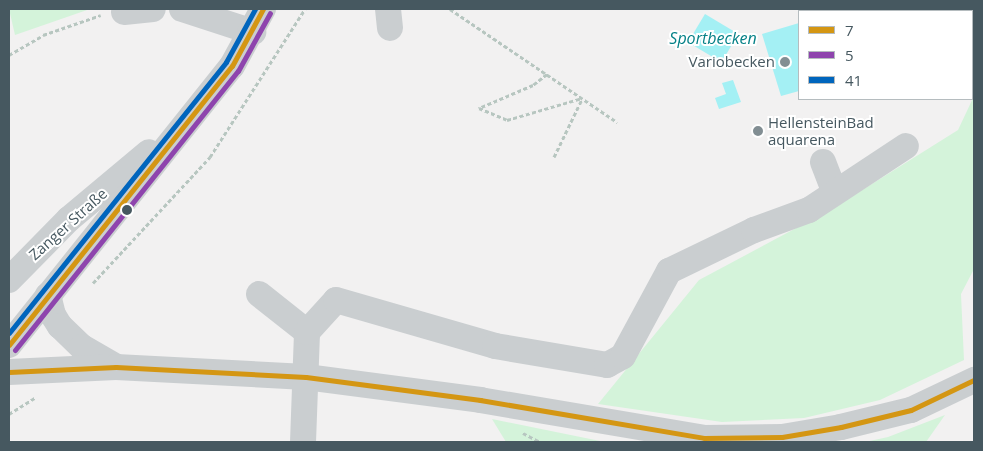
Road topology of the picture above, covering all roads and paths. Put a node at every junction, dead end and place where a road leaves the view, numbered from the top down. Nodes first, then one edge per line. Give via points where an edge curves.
1 (153, 9) edge
2 (182, 9) edge
3 (306, 9) edge
4 (450, 9) edge
5 (124, 12) joint
6 (258, 20) edge
7 (9, 54) edge
8 (547, 74) junction
9 (582, 98) junction
10 (197, 112) junction
11 (617, 122) dead end
12 (906, 146) dead end
13 (554, 157) dead end
14 (823, 162) dead end
15 (834, 190) junction
16 (9, 280) edge
17 (88, 288) dead end
18 (259, 294) dead end
19 (48, 295) junction
20 (307, 332) junction
21 (9, 345) edge
22 (116, 366) junction
23 (9, 372) edge
24 (306, 377) junction
25 (974, 380) edge
26 (303, 442) edge

1 - 5 street
2 - 6 street
3 - 17 path via 210,157
4 - 8 path
5 - 7 path via 94,16 43,35
6 - 10 street
8 - 9 path
8 - 9 path via 533,85 479,108 507,120
9 - 11 path
9 - 13 path
10 - 16 street, Zanger Straße via 69,220
10 - 19 street, Zanger Straße
12 - 15 street
14 - 15 street
15 - 20 street via 809,210 754,230 669,271 623,356 606,365 495,346 336,300
18 - 20 street
19 - 21 street, Zanger Straße
19 - 22 street via 53,315 60,326 82,347
20 - 24 street
22 - 23 street
22 - 24 street
24 - 25 street via 480,400 704,438 782,437 841,428 911,410
24 - 26 street

